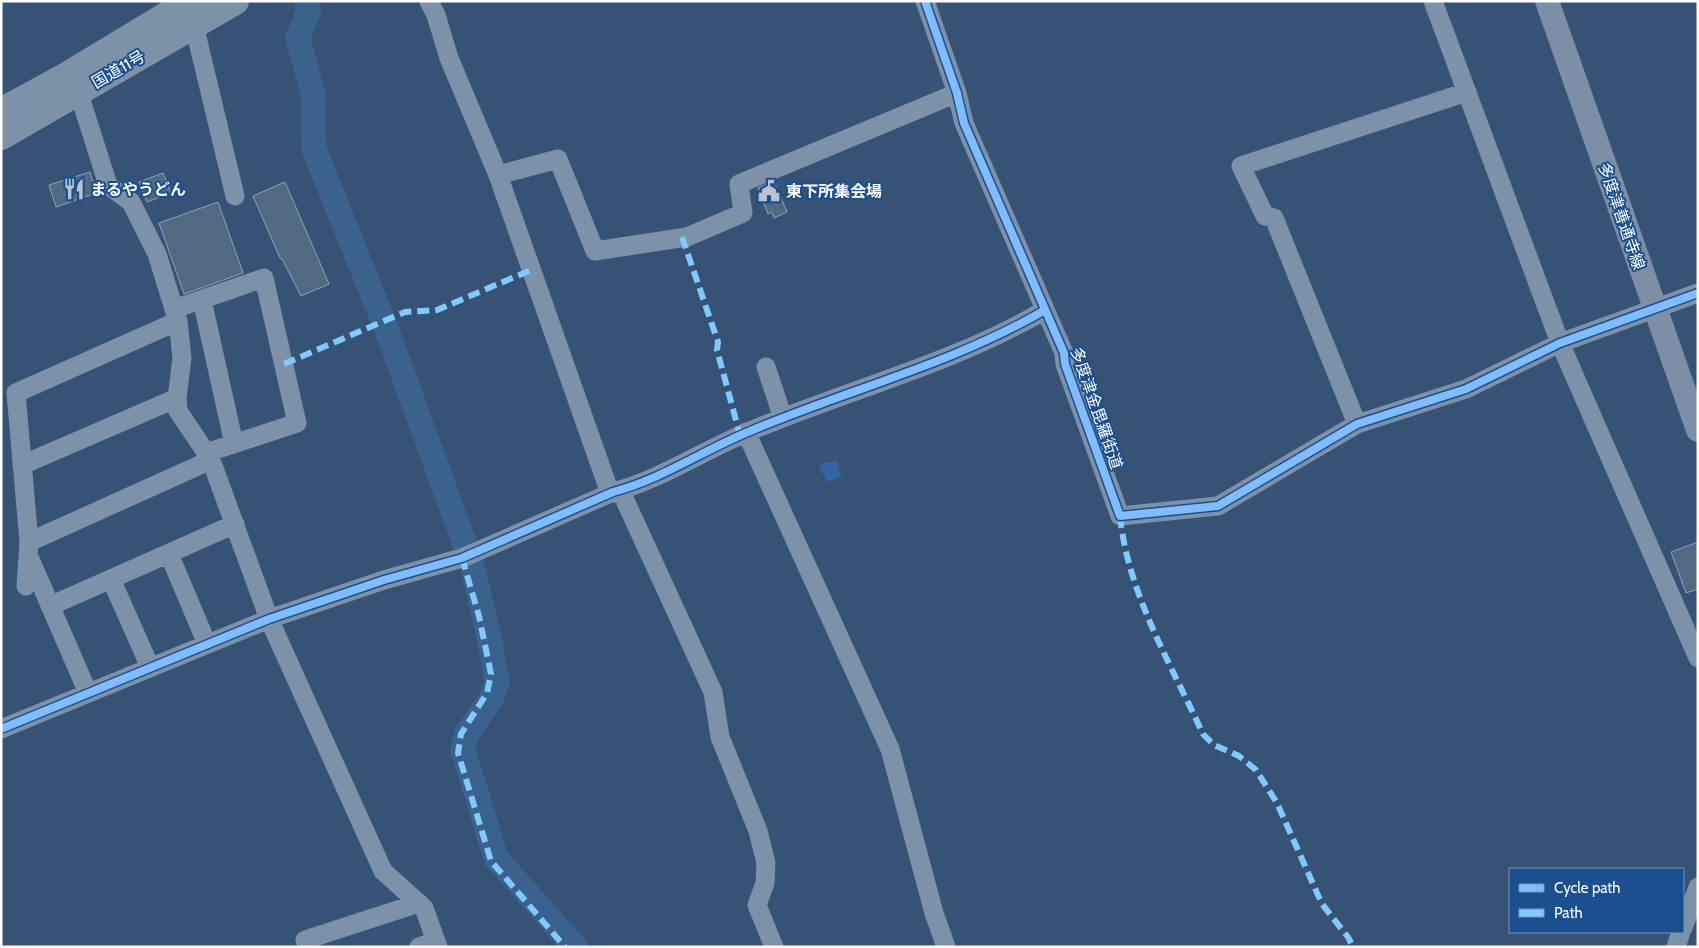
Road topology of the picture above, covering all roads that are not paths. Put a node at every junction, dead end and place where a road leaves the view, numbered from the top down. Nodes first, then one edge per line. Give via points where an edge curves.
1 (234, 1) edge
2 (429, 1) edge
3 (925, 1) edge
4 (1433, 1) edge
5 (1547, 1) edge
6 (192, 13) edge
7 (76, 82) junction
8 (1467, 92) junction
9 (957, 93) junction
10 (1, 112) edge
11 (1, 136) edge
12 (498, 175) junction
13 (235, 196) dead end
14 (1698, 293) edge
15 (202, 300) junction
16 (1045, 310) junction
17 (1656, 310) junction
18 (176, 315) junction
19 (1560, 343) junction
20 (766, 367) dead end
21 (177, 398) junction
22 (783, 418) junction
23 (1357, 424) junction
24 (1698, 430) edge
25 (746, 432) junction
26 (234, 444) junction
27 (209, 456) junction
28 (22, 465) junction
29 (610, 491) junction
30 (235, 524) junction
31 (29, 549) junction
32 (169, 554) junction
33 (111, 579) junction
34 (26, 586) dead end
35 (50, 606) junction
36 (269, 619) junction
37 (207, 644) junction
38 (1698, 658) edge
39 (150, 667) junction
40 (88, 693) junction
41 (1, 729) edge
42 (1698, 887) edge
43 (419, 903) junction
44 (1684, 925) edge
45 (1681, 933) edge
46 (305, 940) dead end
47 (431, 945) edge
48 (774, 947) edge
49 (946, 947) edge
50 (1676, 947) edge

1 - 6 highway, 国道11号
2 - 12 street
3 - 9 street, 多度津金毘羅街道
4 - 8 street
5 - 17 main road, 多度津善通寺線
6 - 7 highway, 国道11号
6 - 13 street
7 - 10 highway, 国道11号
7 - 11 highway, 国道11号
7 - 18 street via 108,185 131,202 157,254
8 - 19 street
8 - 23 street via 1241,166 1265,216 1274,218
9 - 12 street via 739,184 743,213 687,237 595,251 558,159
9 - 16 street, 多度津金毘羅街道 via 964,122
12 - 29 street
14 - 17 street
15 - 18 street
15 - 26 street
15 - 26 street via 264,278 297,423
16 - 22 street via 1005,334
16 - 23 street, 多度津金毘羅街道 via 1064,354 1064,364 1120,516 1218,506
17 - 19 street
17 - 24 main road, 多度津善通寺線
18 - 21 street via 182,358
18 - 28 street via 16,393
19 - 23 street via 1466,389
19 - 38 street
20 - 22 street
21 - 27 street via 178,411
21 - 28 street
22 - 25 street
25 - 29 street via 639,485
25 - 49 street via 890,749
26 - 27 street
27 - 30 street
27 - 31 street
28 - 31 street
29 - 36 street via 467,555
29 - 48 street via 623,496 713,692 720,737 758,832 766,863 757,905
30 - 32 street
30 - 36 street
31 - 34 street
31 - 35 street
32 - 33 street
32 - 37 street
33 - 35 street
33 - 39 street
35 - 40 street
36 - 37 street
36 - 43 street via 383,871
37 - 39 street
39 - 40 street
40 - 41 street
42 - 44 street
43 - 46 street via 346,922
43 - 47 street via 424,908
45 - 50 street

